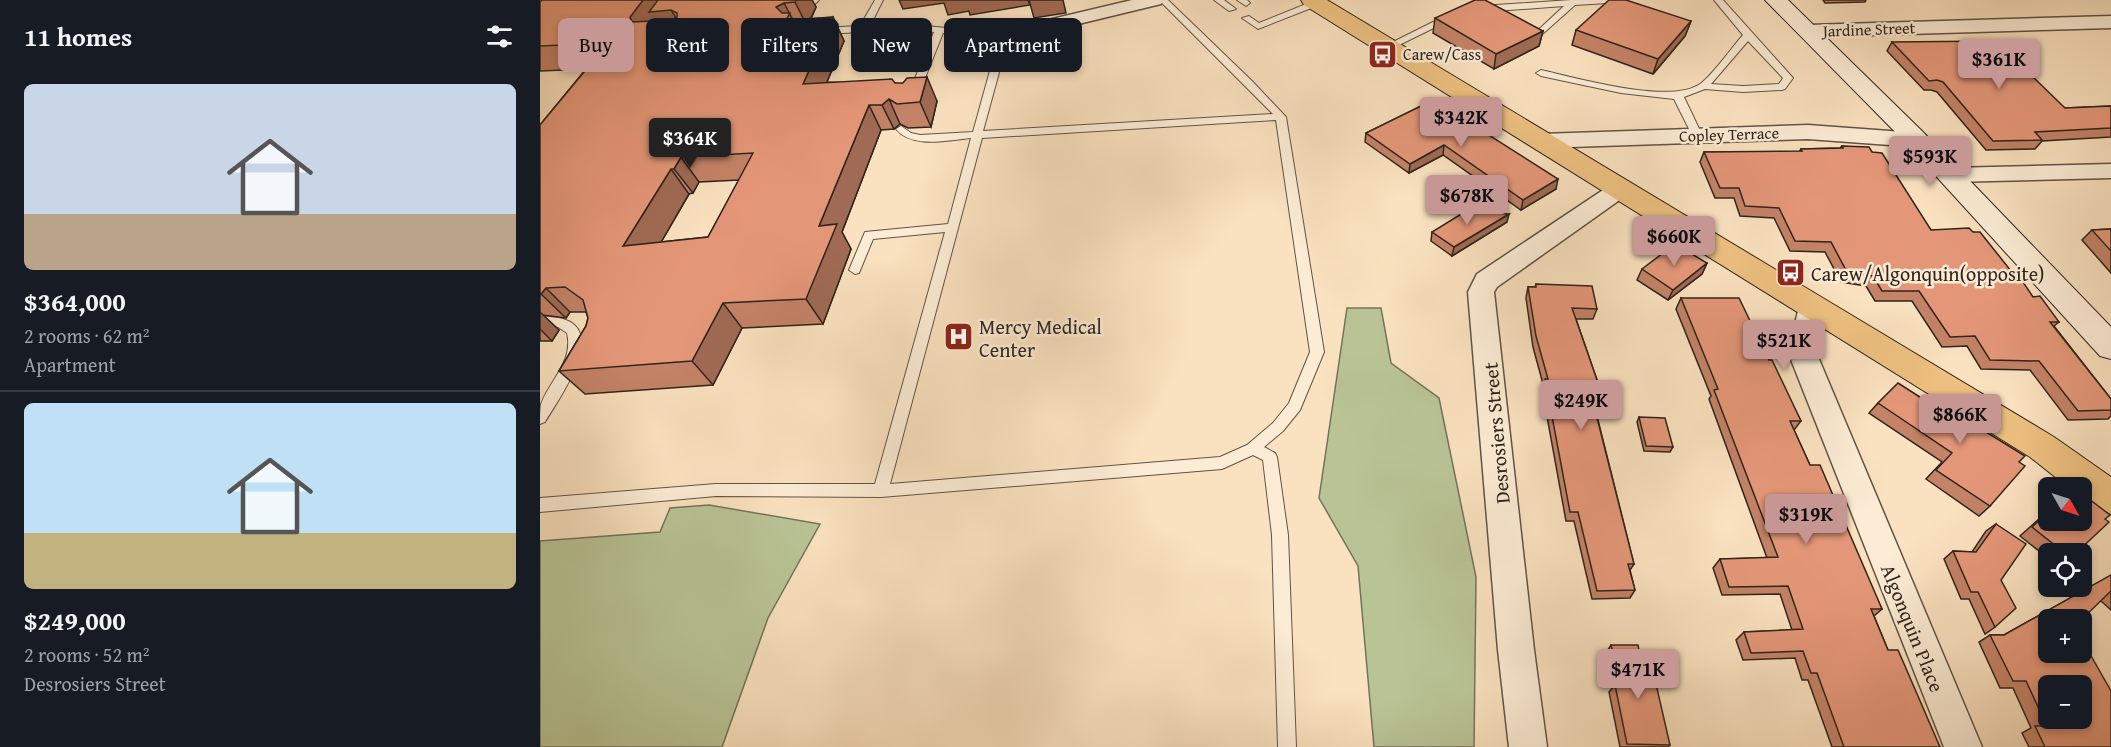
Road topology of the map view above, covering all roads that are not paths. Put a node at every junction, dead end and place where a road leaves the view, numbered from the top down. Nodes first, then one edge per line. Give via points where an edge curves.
1 (879, 0) edge
2 (1155, 0) edge
3 (1163, 0) edge
4 (1608, 0) edge
5 (1718, 0) edge
6 (1776, 0) edge
7 (1314, 1) edge
8 (1572, 2) junction
9 (1275, 7) dead end
10 (1476, 9) edge
11 (1465, 12) edge
12 (1260, 13) dead end
13 (1287, 15) junction
14 (869, 18) edge
15 (1080, 18) edge
16 (1246, 18) dead end
17 (1272, 20) junction
18 (2111, 22) edge
19 (932, 29) edge
20 (939, 30) junction
21 (944, 30) edge
22 (1808, 31) junction
23 (1538, 35) edge
24 (1748, 35) junction
25 (1388, 46) junction
26 (994, 72) edge
27 (1541, 73) dead end
28 (1704, 86) junction
29 (1678, 96) junction
30 (910, 103) edge
31 (1281, 117) junction
32 (901, 129) edge
33 (977, 134) junction
34 (1697, 135) junction
35 (1541, 141) junction
36 (1917, 141) junction
37 (2111, 171) edge
38 (1950, 175) junction
39 (1620, 189) junction
40 (952, 227) junction
41 (855, 270) dead end
42 (1812, 307) junction
43 (540, 321) edge
44 (2111, 347) edge
45 (540, 418) edge
46 (1253, 448) junction
47 (881, 491) junction
48 (2111, 498) edge
49 (540, 505) edge
50 (1287, 747) edge
51 (1528, 747) edge
52 (1963, 747) edge

1 - 14 lane
2 - 15 street
3 - 31 lane
4 - 8 lane
5 - 24 lane
6 - 22 main road
7 - 13 lane
7 - 25 main road
8 - 10 lane
8 - 23 lane
9 - 13 lane
11 - 25 lane
12 - 17 lane
13 - 17 lane
16 - 17 lane via 1258,26
18 - 22 street, Jardine Street
19 - 20 lane
20 - 21 lane
20 - 30 lane
22 - 36 main road
24 - 28 lane
24 - 28 lane via 1788,78 1782,87
25 - 35 main road
26 - 33 lane
27 - 29 lane via 1621,90
28 - 29 lane
29 - 34 lane
31 - 33 lane
31 - 46 lane via 1317,352 1295,406
32 - 33 lane via 920,138
33 - 40 lane
34 - 35 street, Copley Terrace
34 - 36 street, Copley Terrace via 1808,132
35 - 39 main road
36 - 38 main road
37 - 38 street
38 - 44 main road
39 - 42 main road
39 - 51 street, Desrosiers Street via 1486,281 1481,292
40 - 41 lane via 869,235
40 - 47 lane
42 - 48 main road via 2042,447
42 - 52 street, Algonquin Place via 1802,352
43 - 45 lane via 564,324 574,332 578,344
46 - 47 lane via 1222,463
46 - 50 lane via 1270,457 1280,535
47 - 49 lane via 716,490

